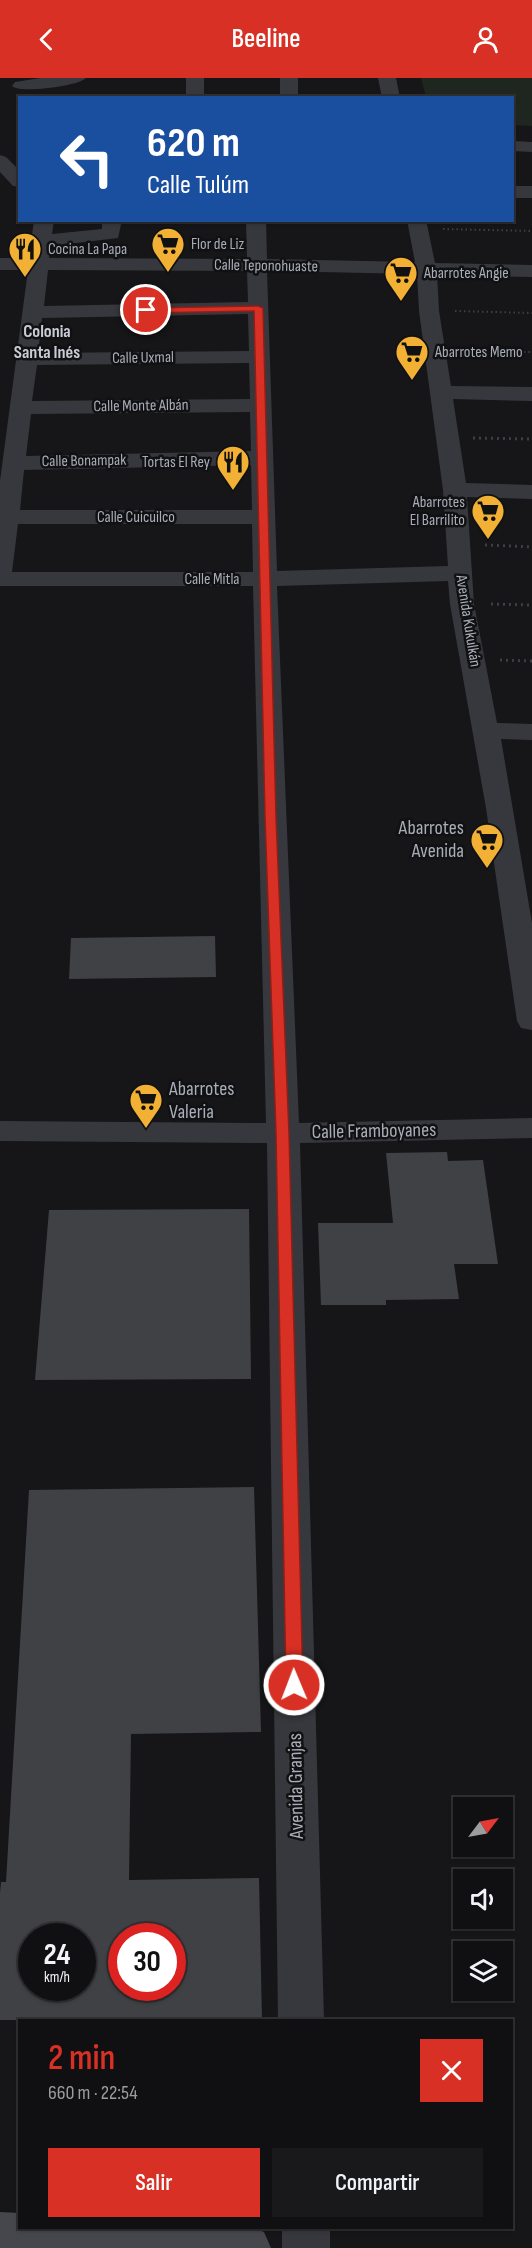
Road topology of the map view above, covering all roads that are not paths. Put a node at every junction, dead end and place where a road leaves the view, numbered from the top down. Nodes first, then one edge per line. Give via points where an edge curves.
1 (77, 78) edge
2 (195, 78) edge
3 (289, 78) edge
4 (387, 78) edge
5 (23, 87) edge
6 (195, 96) edge
7 (289, 96) edge
8 (391, 96) edge
9 (514, 146) edge
10 (532, 147) edge
11 (0, 161) edge
12 (11, 177) edge
13 (514, 192) edge
14 (532, 192) edge
15 (112, 222) edge
16 (256, 222) edge
17 (416, 224) edge
18 (43, 231) edge
19 (0, 264) edge
20 (38, 264) junction
21 (257, 265) junction
22 (427, 270) junction
23 (532, 271) edge
24 (258, 308) junction
25 (33, 312) junction
26 (259, 357) junction
27 (21, 364) junction
28 (440, 392) junction
29 (532, 394) edge
30 (261, 405) junction
31 (21, 408) junction
32 (262, 458) junction
33 (14, 462) junction
34 (455, 490) junction
35 (532, 492) edge
36 (7, 517) junction
37 (265, 517) junction
38 (460, 573) junction
39 (0, 574) edge
40 (0, 579) edge
41 (264, 579) junction
42 (487, 731) junction
43 (532, 732) edge
44 (532, 1021) edge
45 (532, 1128) edge
46 (0, 1131) edge
47 (283, 1133) junction
48 (301, 2019) edge
49 (306, 2229) edge
50 (0, 2235) edge
51 (247, 2248) edge
52 (306, 2248) edge

1 - 5 street
2 - 6 street
3 - 7 street
4 - 8 street
9 - 10 street
11 - 12 street
13 - 14 street
15 - 18 street via 111,234
16 - 21 street, Avenida Granjas
17 - 22 street, Avenida Kukulkán
18 - 20 street
19 - 20 street, Calle Teponohuaste
20 - 21 street, Calle Teponohuaste
20 - 25 street
21 - 22 street, Calle Teponohuaste
21 - 24 street, Avenida Granjas
22 - 23 street, Calle Teponohuaste
22 - 28 street, Avenida Kukulkán
24 - 25 street
24 - 26 street, Avenida Granjas
25 - 27 street
26 - 27 street, Calle Uxmal
26 - 30 street, Avenida Granjas
27 - 31 street
28 - 29 street
28 - 34 street, Avenida Kukulkán
30 - 31 street, Calle Monte Albán
30 - 32 street, Avenida Granjas
31 - 33 street
32 - 33 street, Calle Bonampak
32 - 37 street, Avenida Granjas
33 - 36 street
34 - 35 street
34 - 38 street, Avenida Kukulkán
36 - 37 street, Calle Cuicuilco
36 - 39 street
37 - 41 street, Avenida Granjas
38 - 41 street, Calle Mitla
38 - 42 street, Avenida Kukulkán via 462,604
40 - 41 street, Calle Mitla
41 - 47 street, Avenida Granjas
42 - 43 street
42 - 44 street, Avenida Kukulkán
45 - 47 street, Calle Framboyanes
46 - 47 street, Calle Framboyanes
47 - 48 street, Avenida Granjas
49 - 52 street
50 - 51 main road

